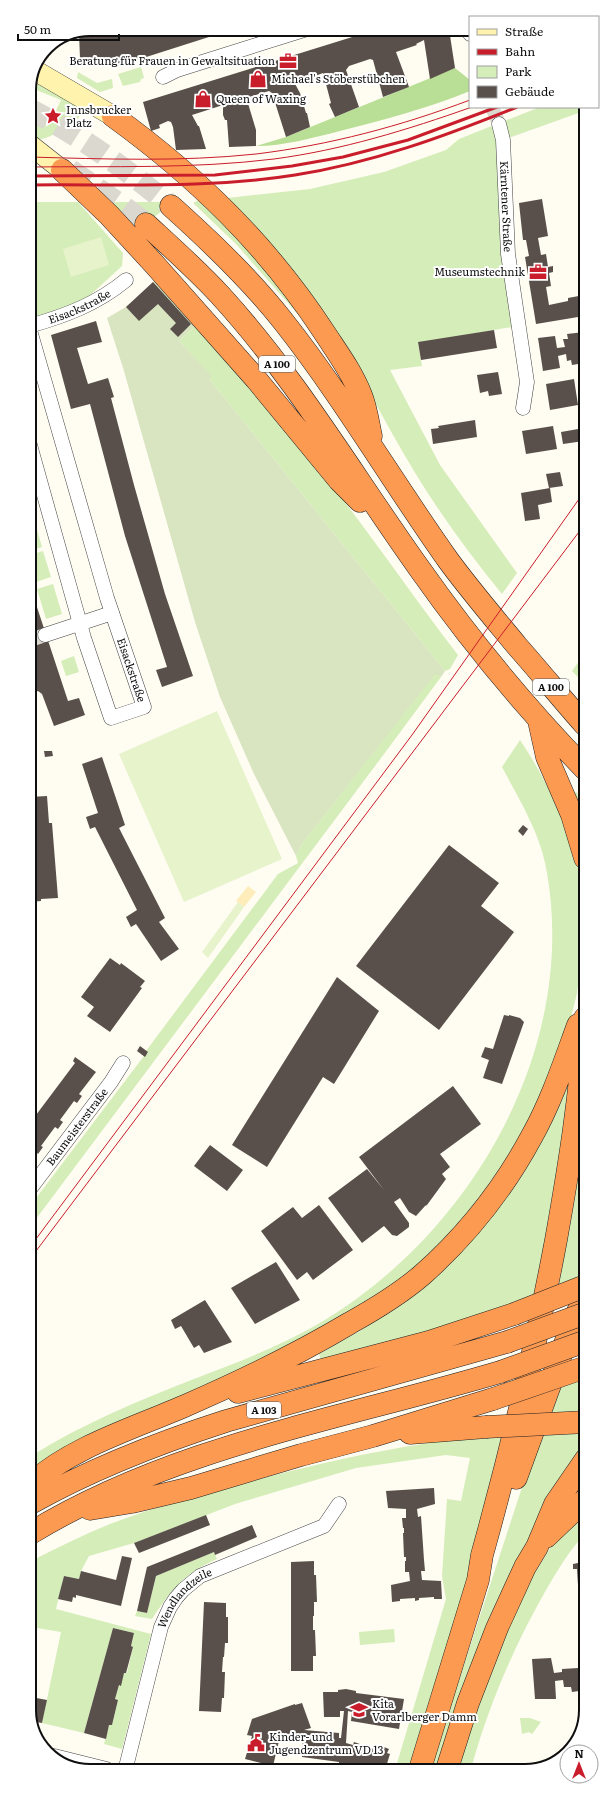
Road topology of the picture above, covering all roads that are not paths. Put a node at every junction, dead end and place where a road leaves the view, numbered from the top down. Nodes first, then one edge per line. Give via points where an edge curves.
1 (285, 36) edge
2 (39, 73) edge
3 (163, 77) dead end
4 (113, 116) joint
5 (499, 124) tunnel mouth
6 (36, 150) edge
7 (62, 170) joint
8 (171, 206) tunnel mouth
9 (146, 224) tunnel mouth
10 (126, 280) dead end
11 (36, 324) edge
12 (36, 350) edge
13 (523, 408) dead end
14 (377, 456) junction
15 (36, 466) edge
16 (386, 522) junction
17 (112, 613) junction
18 (80, 623) junction
19 (45, 635) tunnel mouth
20 (579, 718) edge
21 (539, 720) junction
22 (579, 763) edge
23 (579, 838) edge
24 (579, 1024) edge
25 (123, 1063) dead end
26 (579, 1091) edge
27 (36, 1181) edge
28 (579, 1289) edge
29 (579, 1310) edge
30 (579, 1316) edge
31 (579, 1343) edge
32 (579, 1369) edge
33 (186, 1405) junction
34 (579, 1422) edge
35 (373, 1436) junction
36 (579, 1469) edge
37 (36, 1480) edge
38 (36, 1500) edge
39 (339, 1504) dead end
40 (579, 1506) edge
41 (68, 1513) junction
42 (36, 1530) edge
43 (537, 1547) junction
44 (478, 1580) junction
45 (127, 1764) edge
46 (422, 1764) edge
47 (449, 1764) edge

1 - 3 street
2 - 4 main road
4 - 14 highway via 165,154 219,204 256,241 291,284 335,348 361,395
5 - 13 street, Kärntener Straße via 503,140 508,254 527,382
6 - 7 main road
7 - 16 highway via 109,215 155,265 256,379 339,480
8 - 14 highway, A 100 via 248,280 282,320 344,404
9 - 16 highway, A 100 via 219,295 252,334 284,374
10 - 11 street, Eisackstraße via 112,292 84,308
12 - 17 street, Eisackstraße
14 - 20 highway, A 100 via 449,561
15 - 18 street, Eisackstraße
16 - 21 highway, A 100 via 454,616
17 - 18 street
17 - 18 street, Eisackstraße via 144,707 126,714 112,718
18 - 19 street
21 - 22 highway, A 100
21 - 23 highway via 547,757
24 - 33 highway via 558,1080 532,1136 511,1172 487,1206 441,1257 405,1289 316,1344
25 - 27 street, Baumeisterstraße
26 - 44 highway via 550,1274
28 - 33 highway, bridge via 514,1314 429,1342
29 - 44 highway via 521,1463 492,1557
30 - 38 highway, A 103, bridge via 507,1342 188,1433 107,1464
31 - 41 highway, A 103, bridge via 500,1372 215,1451 124,1485
32 - 35 highway, bridge
33 - 37 highway via 55,1465
34 - 35 highway, bridge
35 - 41 highway via 191,1488
36 - 43 highway via 555,1504
39 - 45 street, Wendlandzeile via 324,1526 213,1570 192,1582 176,1598 161,1627
40 - 43 highway
41 - 42 highway, A 103
43 - 47 highway via 511,1597 482,1664
44 - 46 highway

